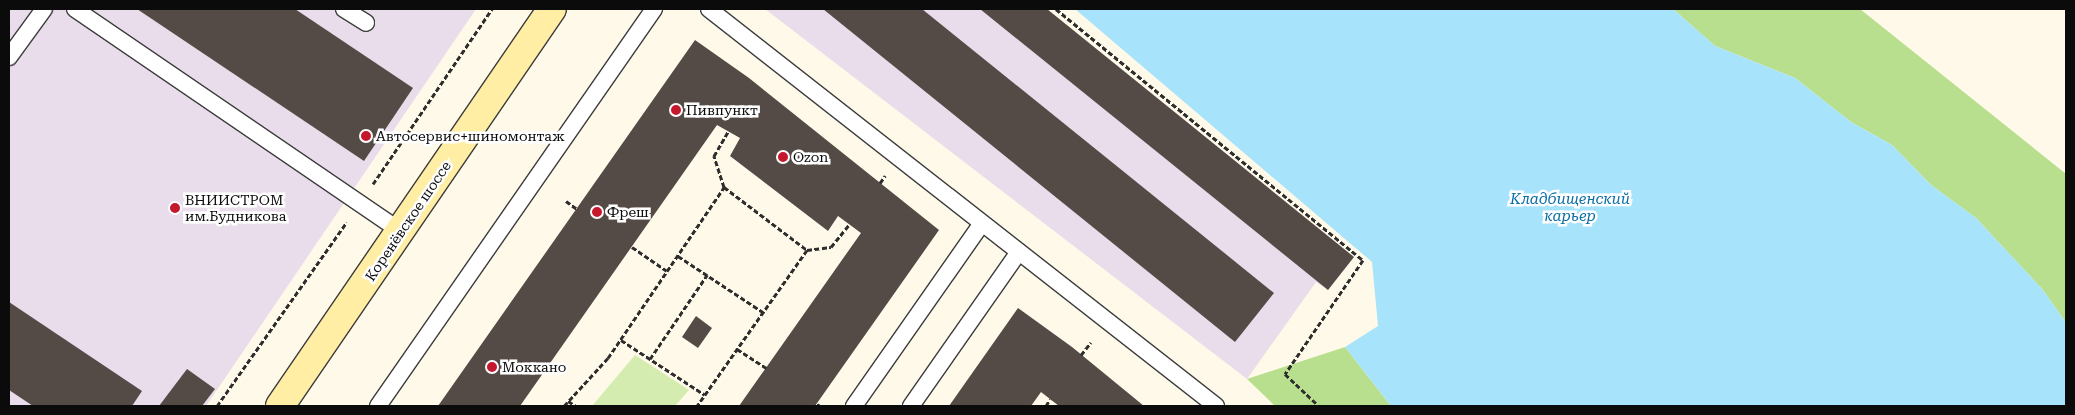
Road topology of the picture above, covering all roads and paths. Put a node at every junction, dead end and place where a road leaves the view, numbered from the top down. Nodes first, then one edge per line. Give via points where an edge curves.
1 (44, 9) edge
2 (75, 9) edge
3 (344, 9) edge
4 (552, 9) edge
5 (654, 9) edge
6 (709, 9) edge
7 (1056, 9) edge
8 (366, 23) dead end
9 (9, 57) edge
10 (728, 132) dead end
11 (885, 176) dead end
12 (880, 183) dead end
13 (724, 187) junction
14 (566, 201) dead end
15 (577, 209) dead end
16 (982, 222) junction
17 (849, 224) dead end
18 (401, 231) junction
19 (632, 247) dead end
20 (807, 250) junction
21 (1019, 252) junction
22 (678, 256) junction
23 (667, 271) junction
24 (707, 275) junction
25 (764, 312) junction
26 (621, 340) junction
27 (1091, 342) dead end
28 (737, 349) junction
29 (1081, 355) dead end
30 (650, 359) junction
31 (766, 368) dead end
32 (705, 395) junction
33 (1050, 399) dead end
34 (568, 401) junction
35 (280, 406) edge
36 (378, 406) edge
37 (564, 406) edge
38 (576, 406) edge
39 (697, 406) edge
40 (854, 406) edge
41 (911, 406) edge
42 (1046, 406) edge
43 (1216, 406) edge
44 (1319, 406) edge

1 - 9 lane
2 - 18 lane
3 - 8 lane
4 - 18 main road, Коренёвское шоссе
5 - 36 lane
6 - 16 lane
7 - 44 path via 1363,260 1285,374
10 - 13 path via 714,156
11 - 12 path
13 - 20 path
13 - 22 path
14 - 15 path
16 - 21 lane
16 - 40 lane
17 - 20 path via 831,247
18 - 35 main road, Коренёвское шоссе
19 - 23 path
20 - 25 path
21 - 41 lane
21 - 43 lane
22 - 23 path
22 - 24 path
23 - 26 path
24 - 25 path
24 - 30 path
25 - 28 path
26 - 30 path
26 - 34 path
27 - 29 path
28 - 31 path
28 - 32 path
30 - 32 path
32 - 39 path
33 - 42 path
34 - 37 path
34 - 38 path

